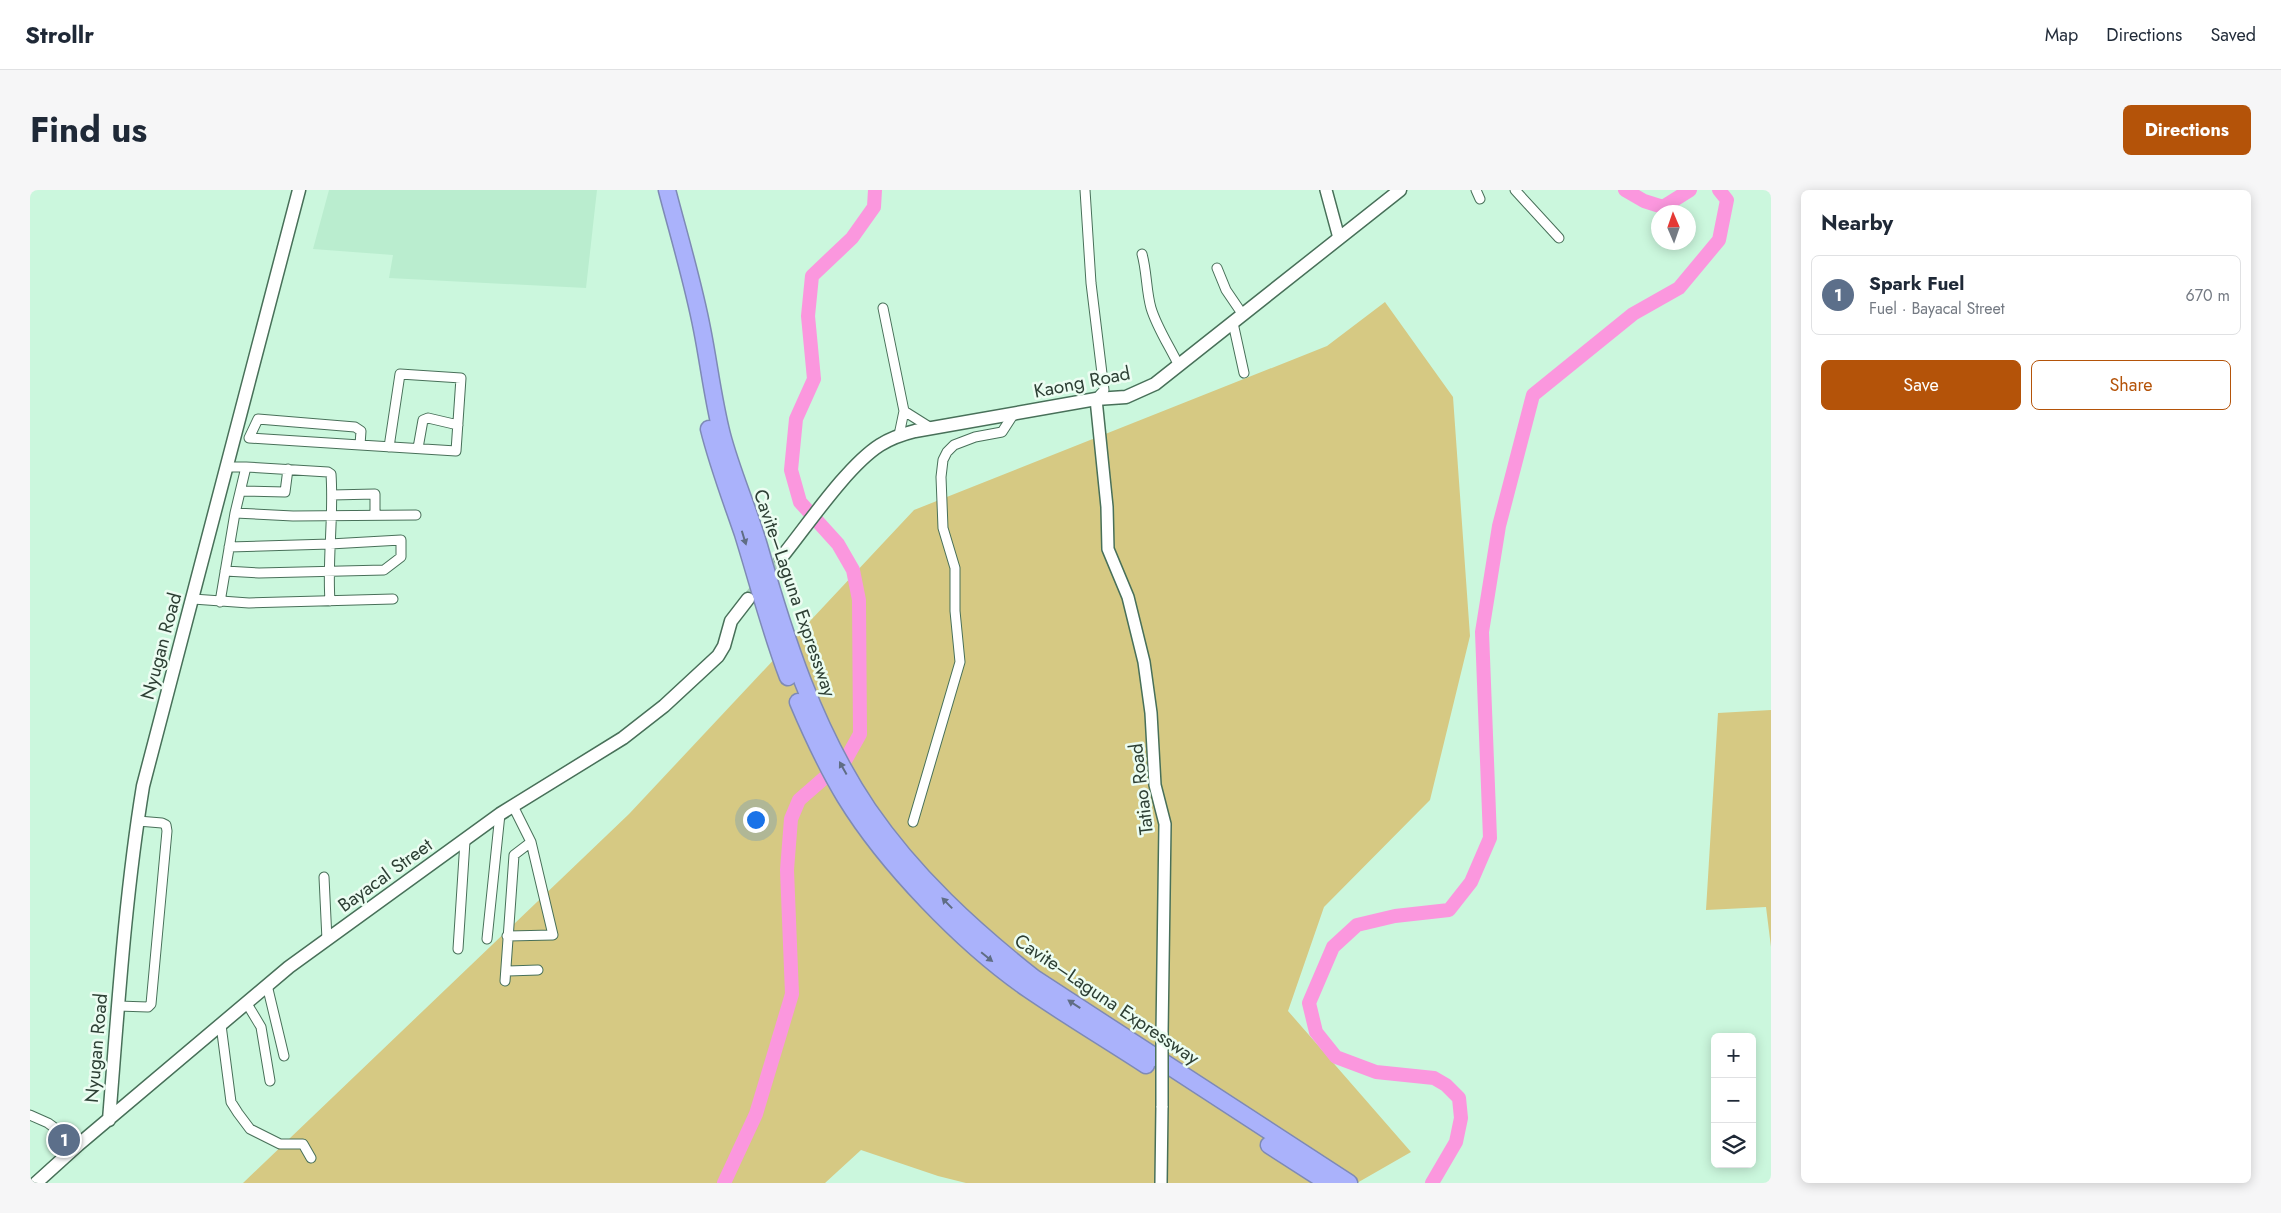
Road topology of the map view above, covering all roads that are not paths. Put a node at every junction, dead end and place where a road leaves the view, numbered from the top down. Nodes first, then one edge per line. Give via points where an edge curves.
1 (299, 190) edge
2 (655, 190) edge
3 (667, 190) edge
4 (1085, 190) edge
5 (1326, 190) edge
6 (1400, 190) edge
7 (1476, 190) edge
8 (1515, 190) edge
9 (1480, 199) dead end
10 (1339, 238) junction
11 (1559, 238) dead end
12 (1142, 254) dead end
13 (1217, 268) dead end
14 (883, 308) dead end
15 (1238, 319) junction
16 (1179, 366) junction
17 (1244, 373) dead end
18 (1096, 399) junction
19 (904, 411) junction
20 (1012, 415) junction
21 (458, 425) junction
22 (931, 428) junction
23 (900, 435) junction
24 (235, 438) junction
25 (249, 438) junction
26 (360, 445) junction
27 (389, 447) junction
28 (418, 448) junction
29 (228, 467) junction
30 (246, 467) junction
31 (288, 469) junction
32 (241, 491) junction
33 (332, 495) junction
34 (235, 513) junction
35 (333, 515) junction
36 (375, 515) junction
37 (416, 515) dead end
38 (330, 544) junction
39 (229, 547) junction
40 (781, 558) tunnel mouth
41 (225, 571) junction
42 (328, 572) junction
43 (193, 599) junction
44 (393, 599) dead end
45 (748, 599) tunnel mouth
46 (330, 601) junction
47 (220, 602) junction
48 (812, 719) junction
49 (513, 806) junction
50 (500, 814) junction
51 (864, 814) junction
52 (138, 821) junction
53 (913, 822) dead end
54 (465, 841) junction
55 (531, 842) junction
56 (324, 877) dead end
57 (507, 936) junction
58 (327, 940) junction
59 (487, 940) dead end
60 (458, 949) dead end
61 (538, 970) dead end
62 (506, 971) junction
63 (505, 981) dead end
64 (267, 985) junction
65 (246, 1002) junction
66 (118, 1006) junction
67 (220, 1025) junction
68 (284, 1056) dead end
69 (270, 1081) dead end
70 (30, 1115) edge
71 (109, 1120) junction
72 (78, 1145) junction
73 (311, 1158) dead end
74 (36, 1183) edge
75 (1161, 1183) edge
76 (1328, 1183) edge
77 (1350, 1183) edge

1 - 24 main road, Nyugan Road
2 -> 48 highway, Cavite–Laguna Expressway via 685,304 718,462 772,635
3 - 48 highway, Cavite–Laguna Expressway via 702,328 722,436
4 - 18 street via 1104,390
5 - 10 street
6 - 10 main road, Kaong Road
7 - 9 street
8 - 11 street
10 - 15 main road, Kaong Road
12 - 16 street via 1151,309
13 - 15 street
14 - 19 street
15 - 16 main road, Kaong Road
15 - 17 street
16 - 18 main road, Kaong Road via 1155,384 1126,397
18 - 20 main road, Kaong Road
18 - 75 street, Tatiao Road, bridge via 1108,549 1128,597 1144,662 1155,785 1165,824
19 - 22 street
19 - 23 street
20 - 22 main road, Kaong Road
20 - 53 street via 1002,432 954,445 943,460 943,528 954,568 960,662
21 - 27 street via 461,378 400,374
21 - 28 street via 456,451
21 - 28 street via 428,418 423,420
22 - 23 main road, Kaong Road
23 - 40 main road, Kaong Road via 870,453
24 - 25 street
24 - 29 main road, Nyugan Road
25 - 26 street
25 - 26 street via 258,419 355,427 361,431
26 - 27 street
27 - 28 street
29 - 30 street
29 - 43 main road, Nyugan Road
30 - 31 street
30 - 32 street
31 - 32 street via 285,492
31 - 33 street via 328,472 331,474
32 - 34 street
33 - 35 street
33 - 36 street via 375,494
34 - 35 street
34 - 39 street
35 - 36 street
35 - 38 street
36 - 37 street
38 - 39 street
38 - 42 street
38 - 42 street via 401,540 400,557 384,570
39 - 41 street
41 - 42 street
41 - 47 street
42 - 46 street
43 - 47 street
43 - 52 main road, Nyugan Road via 143,786
44 - 46 street
45 - 49 main road, Bayacal Street via 731,621 718,656 664,706 623,738
46 - 47 street
48 - 51 highway, Cavite–Laguna Expressway via 843,769
49 - 50 main road, Bayacal Street
49 - 55 street
50 - 54 main road, Bayacal Street
50 - 59 street
51 -> 76 highway, Cavite–Laguna Expressway via 896,865 941,915 983,954 1026,988
77 -> 51 highway, Cavite–Laguna Expressway via 1034,978 956,913
52 - 66 main road, Nyugan Road
52 - 66 street via 162,823 167,831 151,1004 148,1007
54 - 58 main road, Bayacal Street
54 - 60 street
55 - 57 street via 514,856
55 - 57 street via 553,935
56 - 58 street
57 - 62 street
58 - 64 main road, Bayacal Street
61 - 62 street
62 - 63 street
64 - 65 main road, Bayacal Street
64 - 68 street
65 - 67 main road, Bayacal Street
65 - 69 street via 261,1027
66 - 71 main road, Nyugan Road
67 - 71 main road, Bayacal Street
67 - 73 street via 231,1102 238,1113 250,1129 280,1144 303,1144
70 - 72 street
71 - 72 main road, Bayacal Street
72 - 74 main road, Bayacal Street

